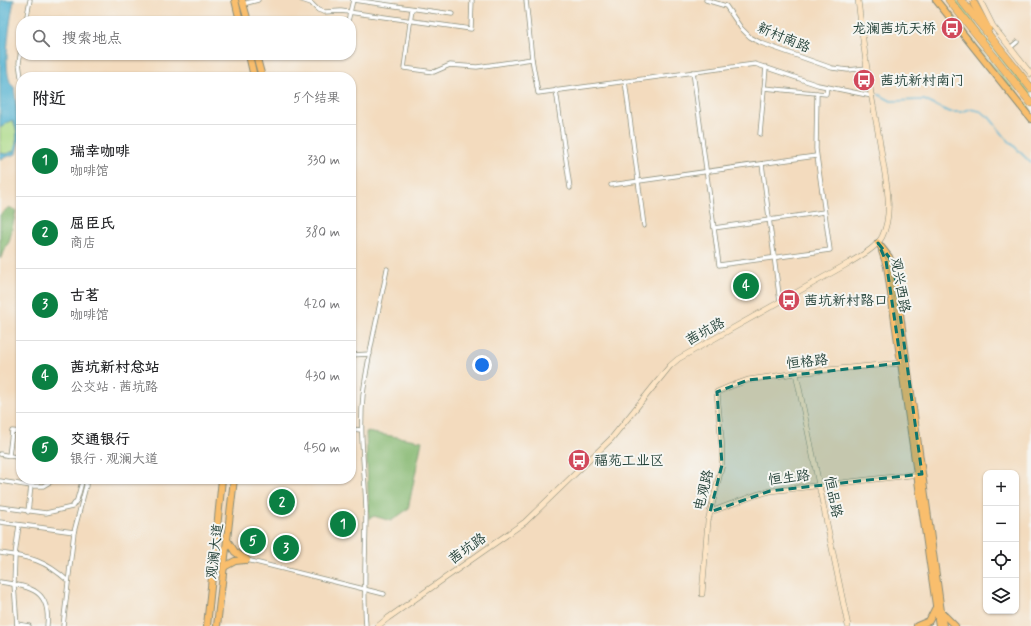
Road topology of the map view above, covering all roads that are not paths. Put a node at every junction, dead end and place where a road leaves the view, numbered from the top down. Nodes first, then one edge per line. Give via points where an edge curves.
1 (30, 0) edge
2 (234, 0) edge
3 (258, 0) edge
4 (302, 0) edge
5 (472, 0) edge
6 (526, 0) edge
7 (706, 0) edge
8 (858, 0) edge
9 (936, 0) edge
10 (948, 0) edge
11 (961, 0) edge
12 (975, 1) edge
13 (243, 2) edge
14 (412, 9) junction
15 (349, 12) junction
16 (452, 14) dead end
17 (27, 16) edge
18 (239, 16) edge
19 (247, 16) edge
20 (349, 16) edge
21 (410, 20) junction
22 (1017, 42) dead end
23 (997, 45) junction
24 (1010, 48) junction
25 (532, 59) junction
26 (19, 60) edge
27 (249, 60) edge
28 (257, 60) edge
29 (766, 67) junction
30 (867, 68) junction
31 (20, 72) edge
32 (253, 72) edge
33 (261, 72) edge
34 (693, 72) junction
35 (1031, 74) edge
36 (625, 81) junction
37 (827, 87) junction
38 (764, 88) junction
39 (1031, 88) edge
40 (556, 90) junction
41 (817, 94) junction
42 (872, 96) junction
43 (1031, 103) edge
44 (1031, 119) edge
45 (760, 134) dead end
46 (816, 156) junction
47 (762, 164) junction
48 (707, 172) junction
49 (638, 182) junction
50 (611, 185) dead end
51 (570, 188) dead end
52 (824, 212) junction
53 (769, 220) junction
54 (644, 226) dead end
55 (714, 228) junction
56 (878, 243) junction
57 (774, 258) junction
58 (387, 270) dead end
59 (780, 302) junction
60 (370, 354) junction
61 (356, 355) edge
62 (901, 363) junction
63 (796, 373) junction
64 (718, 392) joint
65 (356, 430) edge
66 (361, 430) junction
67 (16, 431) edge
68 (0, 454) edge
69 (9, 456) junction
70 (16, 457) edge
71 (920, 474) junction
72 (0, 481) edge
73 (16, 484) edge
74 (19, 484) edge
75 (46, 484) edge
76 (81, 484) edge
77 (86, 484) edge
78 (221, 484) edge
79 (233, 484) edge
80 (31, 486) junction
81 (820, 486) junction
82 (0, 507) edge
83 (28, 512) junction
84 (710, 512) junction
85 (0, 522) edge
86 (19, 525) junction
87 (74, 532) junction
88 (227, 540) junction
89 (0, 552) edge
90 (15, 555) junction
91 (247, 560) junction
92 (224, 567) junction
93 (68, 581) junction
94 (0, 582) edge
95 (14, 584) junction
96 (364, 589) junction
97 (384, 594) dead end
98 (702, 594) dead end
99 (936, 605) junction
100 (941, 610) junction
101 (17, 625) edge
102 (29, 626) edge
103 (47, 626) edge
104 (63, 626) edge
105 (207, 626) edge
106 (217, 626) edge
107 (366, 626) edge
108 (378, 626) edge
109 (848, 626) edge
110 (917, 626) edge
111 (938, 626) edge
112 (943, 626) edge
113 (955, 626) edge

1 - 17 street
2 - 18 main road
3 - 13 street
4 - 15 street via 324,12
5 - 21 street via 472,28
6 - 25 street
7 - 30 street, 新村南路 via 726,6 741,28 767,46 832,68
8 - 30 street
9 - 44 main road
10 - 43 highway
11 - 23 highway
12 - 23 highway
12 - 24 street
13 - 19 main road
14 - 15 street via 353,0
14 - 16 street
14 - 21 street
15 - 20 street
15 - 21 street
21 - 25 street via 404,68 434,72 450,65 477,67
22 - 24 street
23 - 39 highway
24 - 35 street
25 - 40 street via 538,93
26 - 31 street
27 - 32 main road
28 - 33 main road
29 - 34 street via 755,64
29 - 37 street
29 - 38 street
30 - 42 street
34 - 36 street
34 - 48 street
36 - 40 street
36 - 49 street
37 - 41 street via 826,94
37 - 42 street
38 - 41 street
38 - 45 street
40 - 51 street
41 - 46 street
42 - 56 street via 888,201 886,223
46 - 47 street
46 - 52 street
47 - 48 street
47 - 53 street
48 - 49 street
48 - 55 street
49 - 50 street
49 - 54 street
52 - 53 street
52 - 57 street via 830,250
53 - 55 street
53 - 57 street
55 - 57 street via 719,265
56 - 59 street, 茜坑路 via 849,263
56 - 62 main road, 观兴西路 via 886,261
56 - 71 main road, 观兴西路 via 890,257 894,270
57 - 59 street
58 - 60 street
59 - 108 street, 茜坑路 via 678,359 612,439 525,522
60 - 61 street
60 - 66 street via 363,396
62 - 63 street, 恒格路
62 - 71 main road, 观兴西路
63 - 64 street, 恒格路 via 748,380
63 - 81 street, 恒品路
64 - 84 street, 电观路 via 722,460
65 - 66 street
66 - 96 street via 366,510
67 - 69 street via 12,431
68 - 69 street
69 - 70 street
71 - 81 street, 恒生路
71 - 99 main road, 观兴西路
71 - 100 main road, 观兴西路
72 - 73 street
74 - 80 street
75 - 80 street
76 - 83 street via 72,507 46,513
77 - 87 street
78 - 105 main road, 观澜大道
79 - 88 main road, 观澜大道
80 - 83 street
81 - 84 street, 恒生路 via 763,493
81 - 109 street, 恒品路
82 - 83 street
84 - 98 street, 电观路
85 - 86 street
86 - 87 street
86 - 90 street
87 - 93 street
88 - 91 main road via 235,552
88 - 92 main road, 观澜大道
89 - 90 street
90 - 93 street via 38,560
90 - 95 street
91 - 92 main road via 235,561
91 - 96 street
92 - 106 main road, 观澜大道
93 - 104 street
94 - 95 street
95 - 101 street
95 - 103 street via 37,591 48,608
96 - 97 street
96 - 107 street
99 - 110 main road via 929,620
99 - 111 main road, 观兴西路
100 - 112 main road, 观兴西路
100 - 113 main road
101 - 102 street

